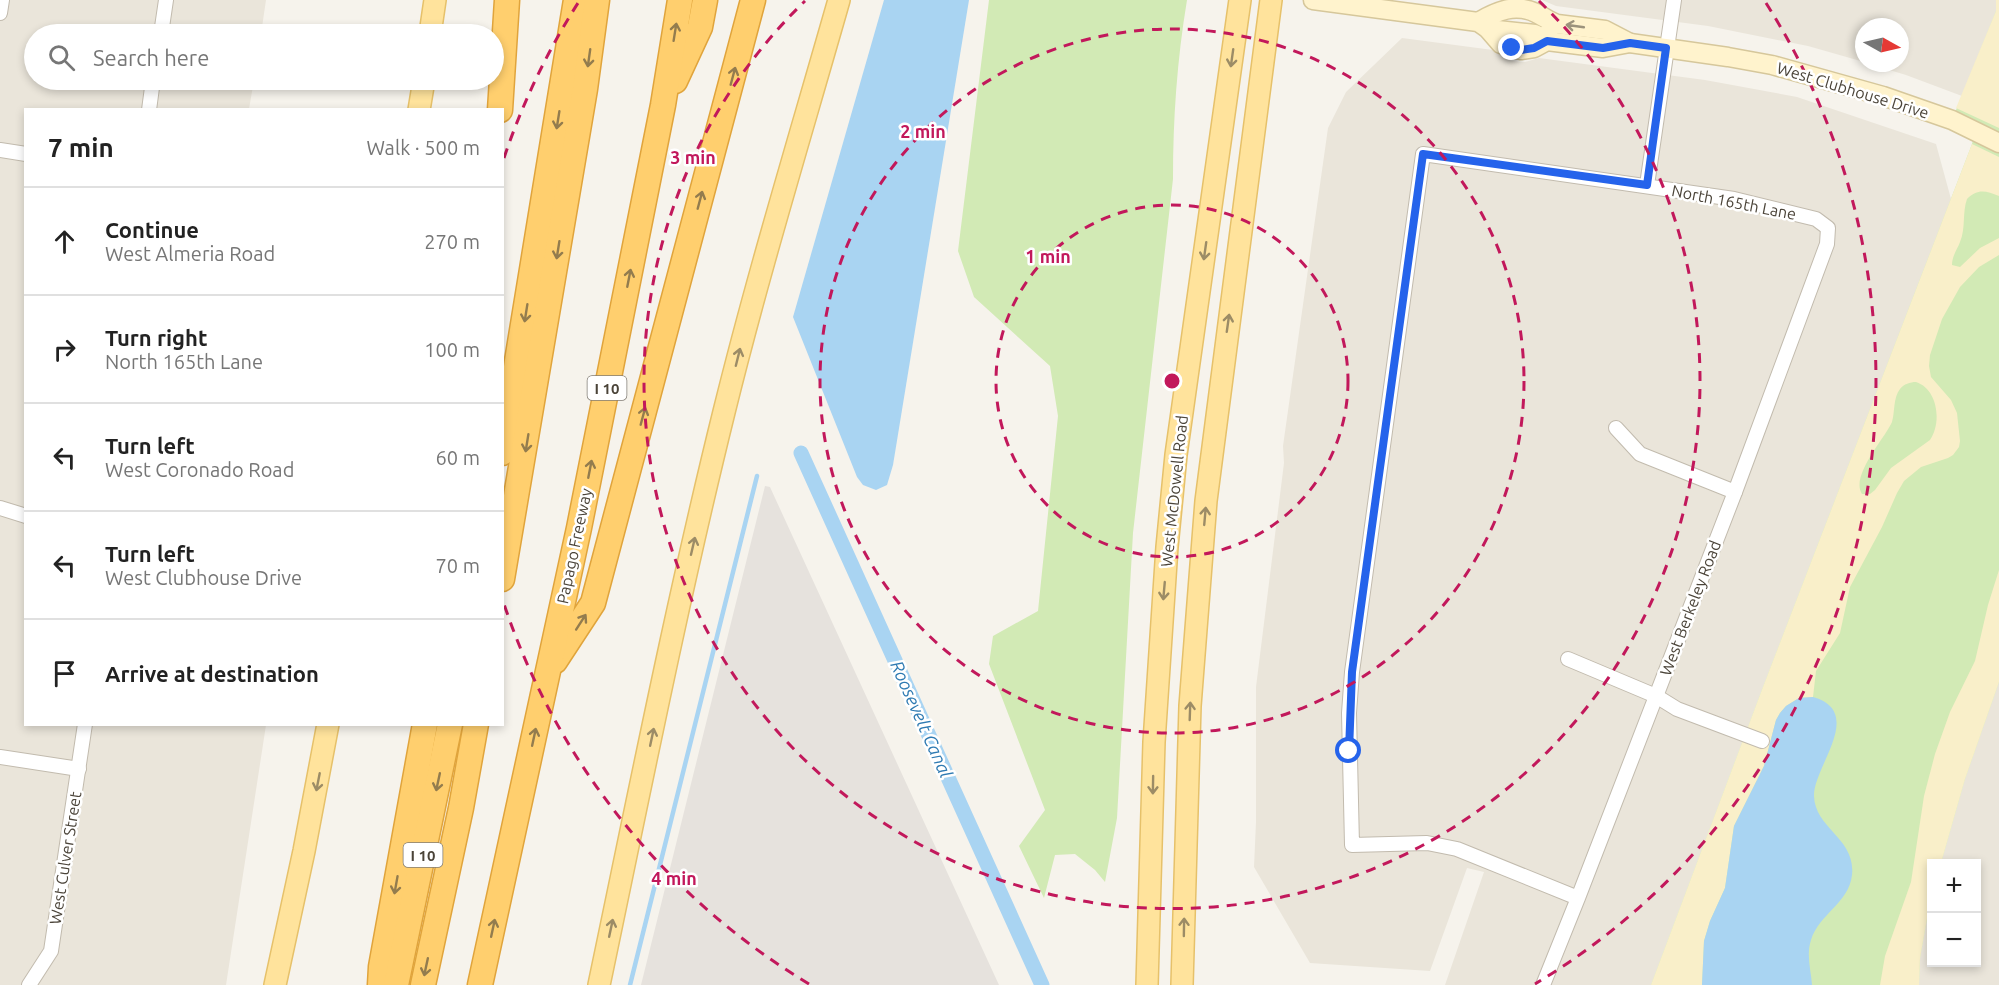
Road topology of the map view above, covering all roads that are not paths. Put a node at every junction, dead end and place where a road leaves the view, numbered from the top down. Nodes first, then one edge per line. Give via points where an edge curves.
1 (2, 0) edge
2 (166, 0) edge
3 (435, 0) edge
4 (507, 0) edge
5 (576, 0) edge
6 (597, 0) edge
7 (680, 0) edge
8 (705, 0) edge
9 (753, 0) edge
10 (839, 0) edge
11 (1240, 0) edge
12 (1271, 0) edge
13 (1313, 0) edge
14 (1674, 0) edge
15 (0, 13) edge
16 (1550, 22) junction
17 (162, 24) edge
18 (431, 24) edge
19 (1483, 25) junction
20 (1547, 41) junction
21 (1630, 43) junction
22 (504, 47) edge
23 (1666, 48) junction
24 (152, 90) edge
25 (422, 90) edge
26 (501, 90) edge
27 (663, 105) junction
28 (149, 108) edge
29 (419, 108) edge
30 (500, 108) edge
31 (1999, 143) edge
32 (0, 150) edge
33 (24, 154) edge
34 (1647, 185) junction
35 (1828, 228) joint
36 (1616, 428) dead end
37 (504, 441) edge
38 (1735, 492) junction
39 (0, 508) edge
40 (24, 515) edge
41 (504, 567) edge
42 (1568, 659) dead end
43 (549, 671) junction
44 (1656, 696) junction
45 (85, 726) edge
46 (328, 726) edge
47 (425, 726) edge
48 (450, 726) edge
49 (476, 726) edge
50 (1762, 741) dead end
51 (0, 757) edge
52 (79, 769) junction
53 (1578, 898) junction
54 (29, 985) edge
55 (275, 985) edge
56 (380, 985) edge
57 (396, 985) edge
58 (423, 985) edge
59 (480, 985) edge
60 (599, 985) edge
61 (1147, 985) edge
62 (1182, 985) edge
63 (1543, 985) edge

1 - 15 street
2 - 17 street
3 - 18 main road
4 - 22 highway
5 -> 37 highway
6 -> 41 highway
27 -> 7 highway, I 10
8 - 27 highway via 700,27
43 -> 9 highway via 593,603
60 -> 10 main road via 724,414
11 -> 61 main road, West McDowell Road via 1168,535 1154,742
62 -> 12 main road, West McDowell Road via 1190,706 1206,501
13 - 19 street, West Clubhouse Drive
14 - 23 street
16 - 19 street, West Clubhouse Drive via 1535,12 1506,8 1492,14
16 - 20 street
21 -> 16 street, West Clubhouse Drive via 1605,30
19 - 20 street, West Clubhouse Drive via 1535,34
20 - 21 street, West Clubhouse Drive via 1603,48
21 - 23 street, West Clubhouse Drive
23 - 31 street, West Clubhouse Drive via 1761,63 1848,85 1952,120
23 - 34 street
24 - 28 street
25 - 29 main road
26 - 30 highway
43 -> 27 highway, Papago Freeway / I 10
32 - 33 street
34 - 35 street, North 165th Lane via 1756,204 1816,219
34 - 53 street, North 165th Lane via 1423,154 1352,672 1352,845 1427,843 1457,849
35 - 38 street, West Berkeley Road via 1827,244
36 - 38 street via 1640,454
38 - 44 street, West Berkeley Road
39 - 40 street
42 - 44 street
59 -> 43 highway, Papago Freeway / I 10
44 - 50 street via 1677,709
44 - 53 street, West Berkeley Road
45 - 52 street, West Culver Street
46 -> 55 main road
47 -> 56 highway
48 -> 57 highway, I 10
49 -> 58 highway
51 - 52 street
52 - 54 street, West Culver Street via 51,951
53 - 63 street, West Berkeley Road

